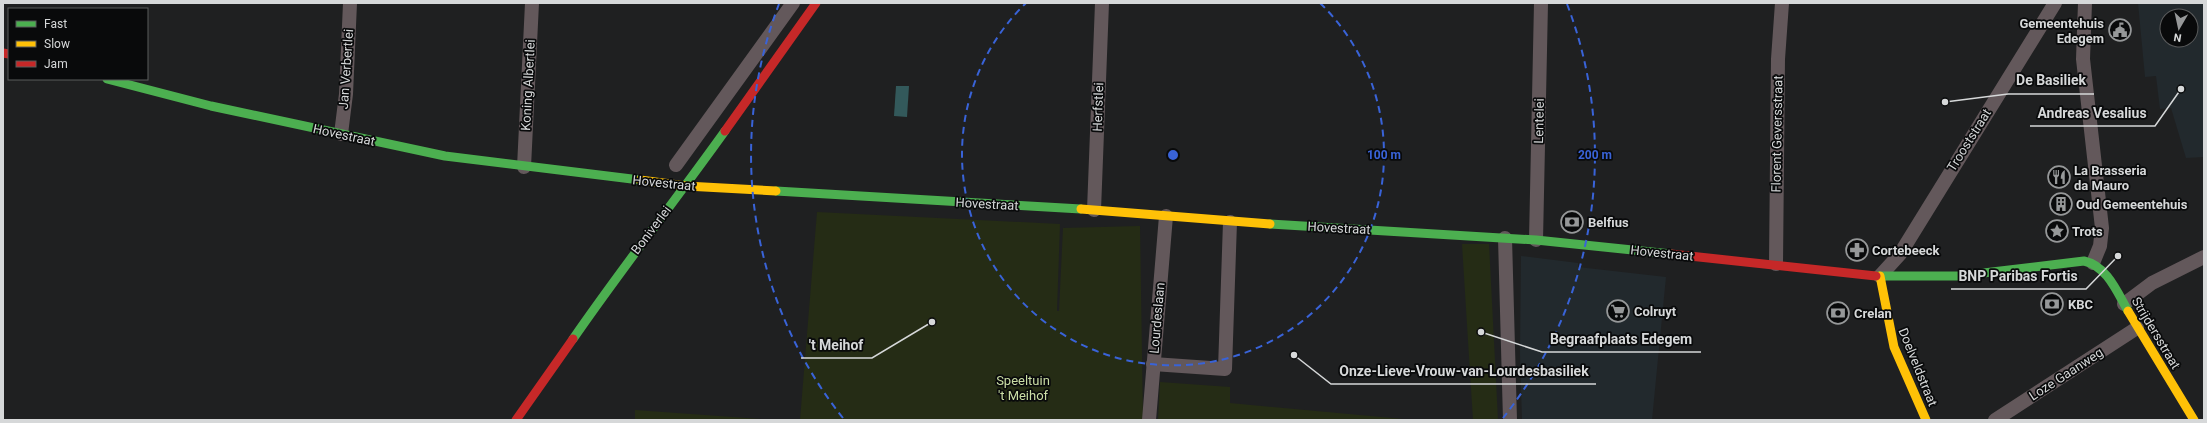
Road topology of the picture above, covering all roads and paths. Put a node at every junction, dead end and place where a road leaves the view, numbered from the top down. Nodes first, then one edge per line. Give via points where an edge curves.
1 (350, 3) edge
2 (532, 3) edge
3 (793, 3) edge
4 (816, 3) edge
5 (1102, 3) edge
6 (1541, 3) edge
7 (1782, 3) edge
8 (2055, 3) edge
9 (2085, 3) edge
10 (111, 80) edge
11 (341, 134) junction
12 (676, 165) dead end
13 (524, 167) junction
14 (686, 186) junction
15 (1094, 210) junction
16 (1166, 216) junction
17 (1230, 222) junction
18 (1505, 238) junction
19 (1536, 240) junction
20 (2204, 257) edge
21 (2093, 263) junction
22 (1776, 264) junction
23 (1880, 276) junction
24 (2124, 304) junction
25 (2137, 328) junction
26 (1153, 364) junction
27 (516, 420) edge
28 (1149, 420) edge
29 (1510, 420) edge
30 (1926, 420) edge
31 (1995, 420) edge
32 (2194, 420) edge

1 - 11 street, Jan Verbertlei via 346,94
2 - 13 street, Koning Albertlei
3 - 12 street
4 - 14 street, Boniverlei
5 - 15 street, Herfstlei
6 - 19 street, Lentelei
7 - 22 street, Florent Geversstraat via 1778,58
8 - 23 street, Trooststraat via 1900,254
9 - 21 street via 2083,59 2102,228 2100,246
10 - 11 street, Hovestraat via 211,106
11 - 13 street, Hovestraat via 444,156
13 - 14 street, Hovestraat
14 - 15 street, Hovestraat
14 - 27 street, Boniverlei via 654,225
15 - 16 street, Hovestraat
16 - 17 street, Hovestraat
16 - 26 street, Lourdeslaan
17 - 18 street, Hovestraat
17 - 26 street via 1225,369
18 - 19 street, Hovestraat
18 - 29 street
19 - 22 street, Hovestraat
20 - 24 street via 2152,283
21 - 23 street, Hovestraat via 2075,260 1958,276
21 - 24 street, Strijdersstraat via 2105,273
22 - 23 street, Hovestraat
23 - 30 street, Doelveldstraat via 1886,292 1888,325 1894,348
24 - 25 street, Strijdersstraat
25 - 31 street, Loze Gaanweg
25 - 32 street, Strijdersstraat
26 - 28 street, Lourdeslaan

